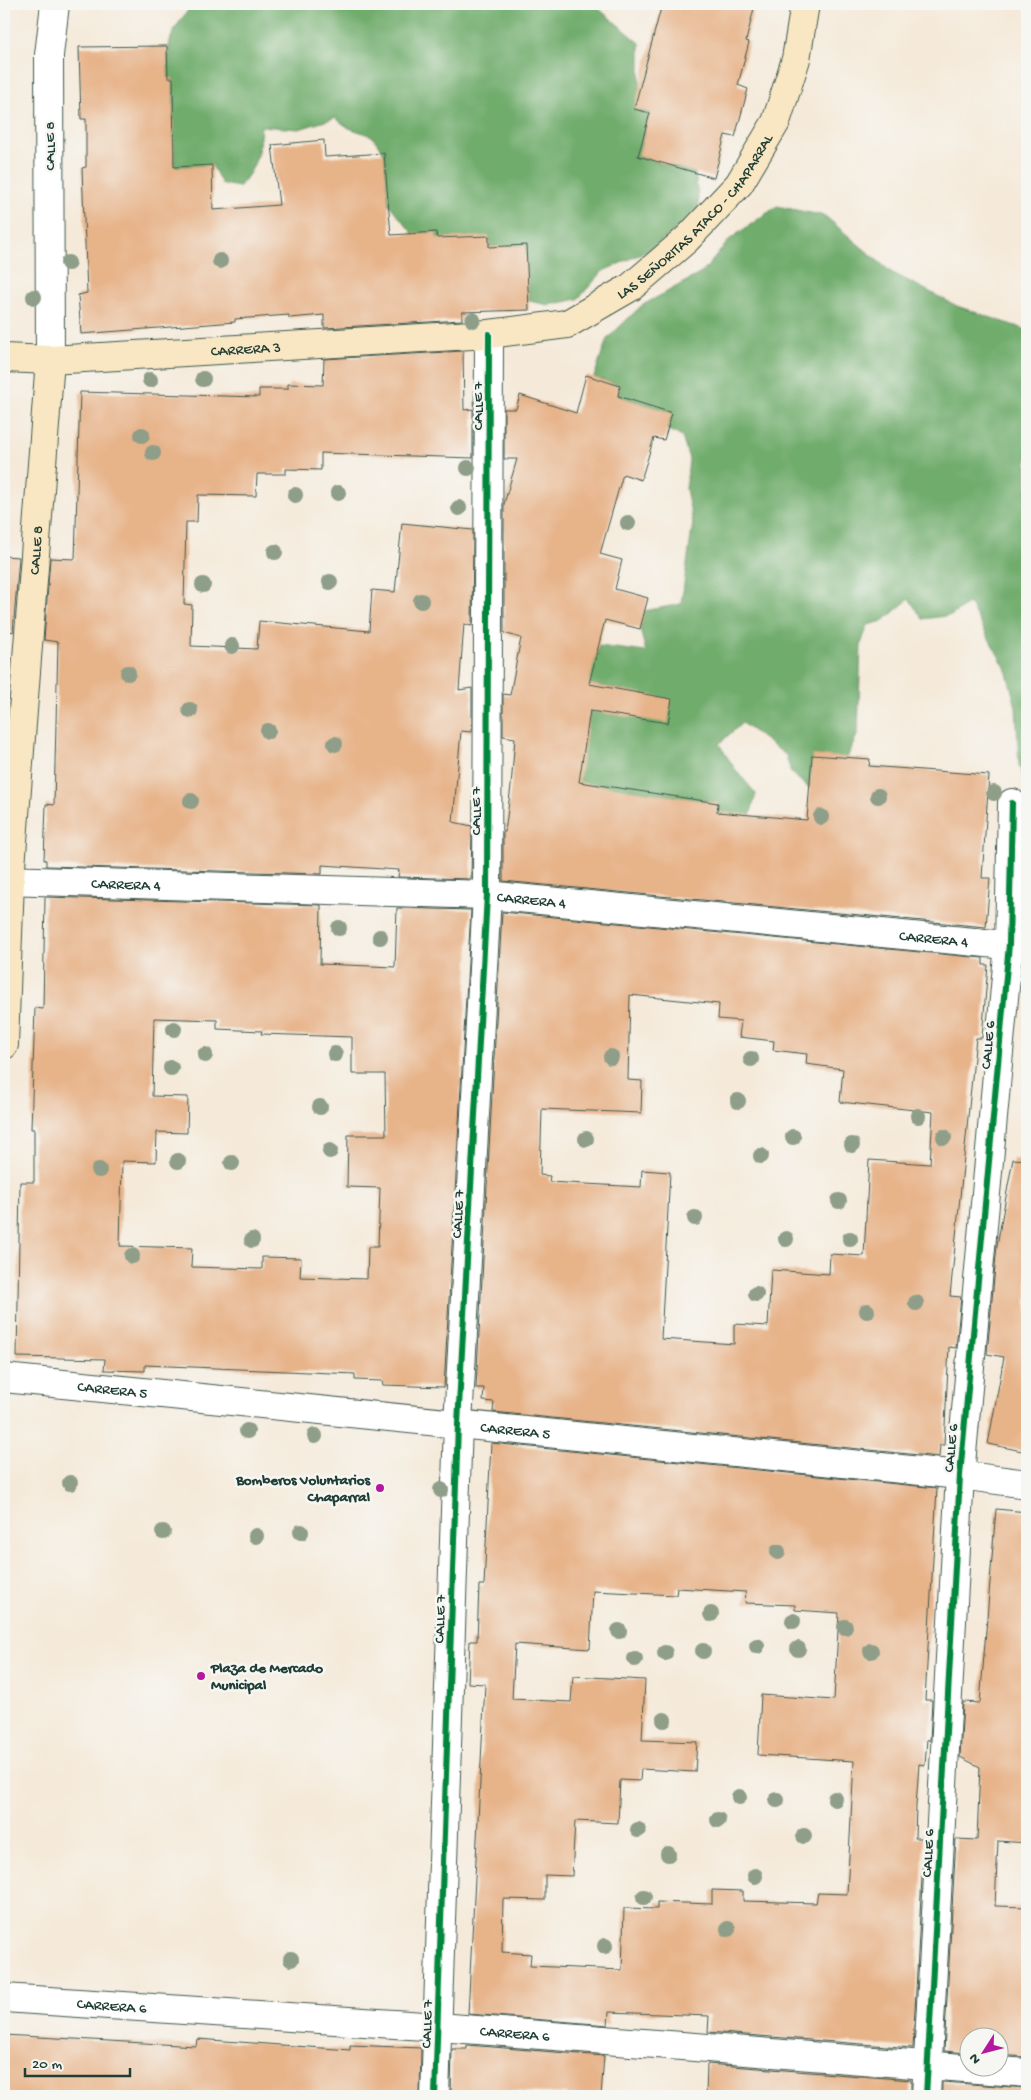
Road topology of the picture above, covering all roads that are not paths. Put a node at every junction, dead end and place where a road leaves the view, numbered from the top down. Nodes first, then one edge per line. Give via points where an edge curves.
1 (55, 4) edge
2 (804, 4) edge
3 (489, 334) junction
4 (4, 358) edge
5 (50, 360) junction
6 (1012, 803) dead end
7 (7, 880) edge
8 (488, 895) junction
9 (1018, 946) edge
10 (4, 1045) edge
11 (4, 1378) edge
12 (458, 1424) junction
13 (960, 1475) junction
14 (1027, 1484) edge
15 (4, 1998) edge
16 (439, 2028) junction
17 (928, 2066) junction
18 (1027, 2073) edge
19 (435, 2096) edge
20 (926, 2096) edge

1 - 5 street, CALLE 8 via 48,55
2 - 3 street, LAS SEÑORITAS ATACO - CHAPARRAL via 796,59 776,122 739,184 688,239 631,286 567,324
3 - 5 street, CARRERA 3
3 - 8 street, CALLE 7
4 - 5 street, CARRERA 3
5 - 7 street, CALLE 8
6 - 9 street, CALLE 6
7 - 8 street, CARRERA 4
7 - 10 street, CALLE 8
8 - 9 street, CARRERA 4
8 - 12 street, CALLE 7
9 - 13 street, CALLE 6
11 - 12 street, CARRERA 5
12 - 13 street, CARRERA 5
12 - 16 street, CALLE 7
13 - 14 street, CARRERA 5
13 - 17 street, CALLE 6
15 - 16 street, CARRERA 6
16 - 17 street, CARRERA 6
16 - 19 street, CALLE 7
17 - 18 street, CARRERA 6
17 - 20 street, CALLE 6

